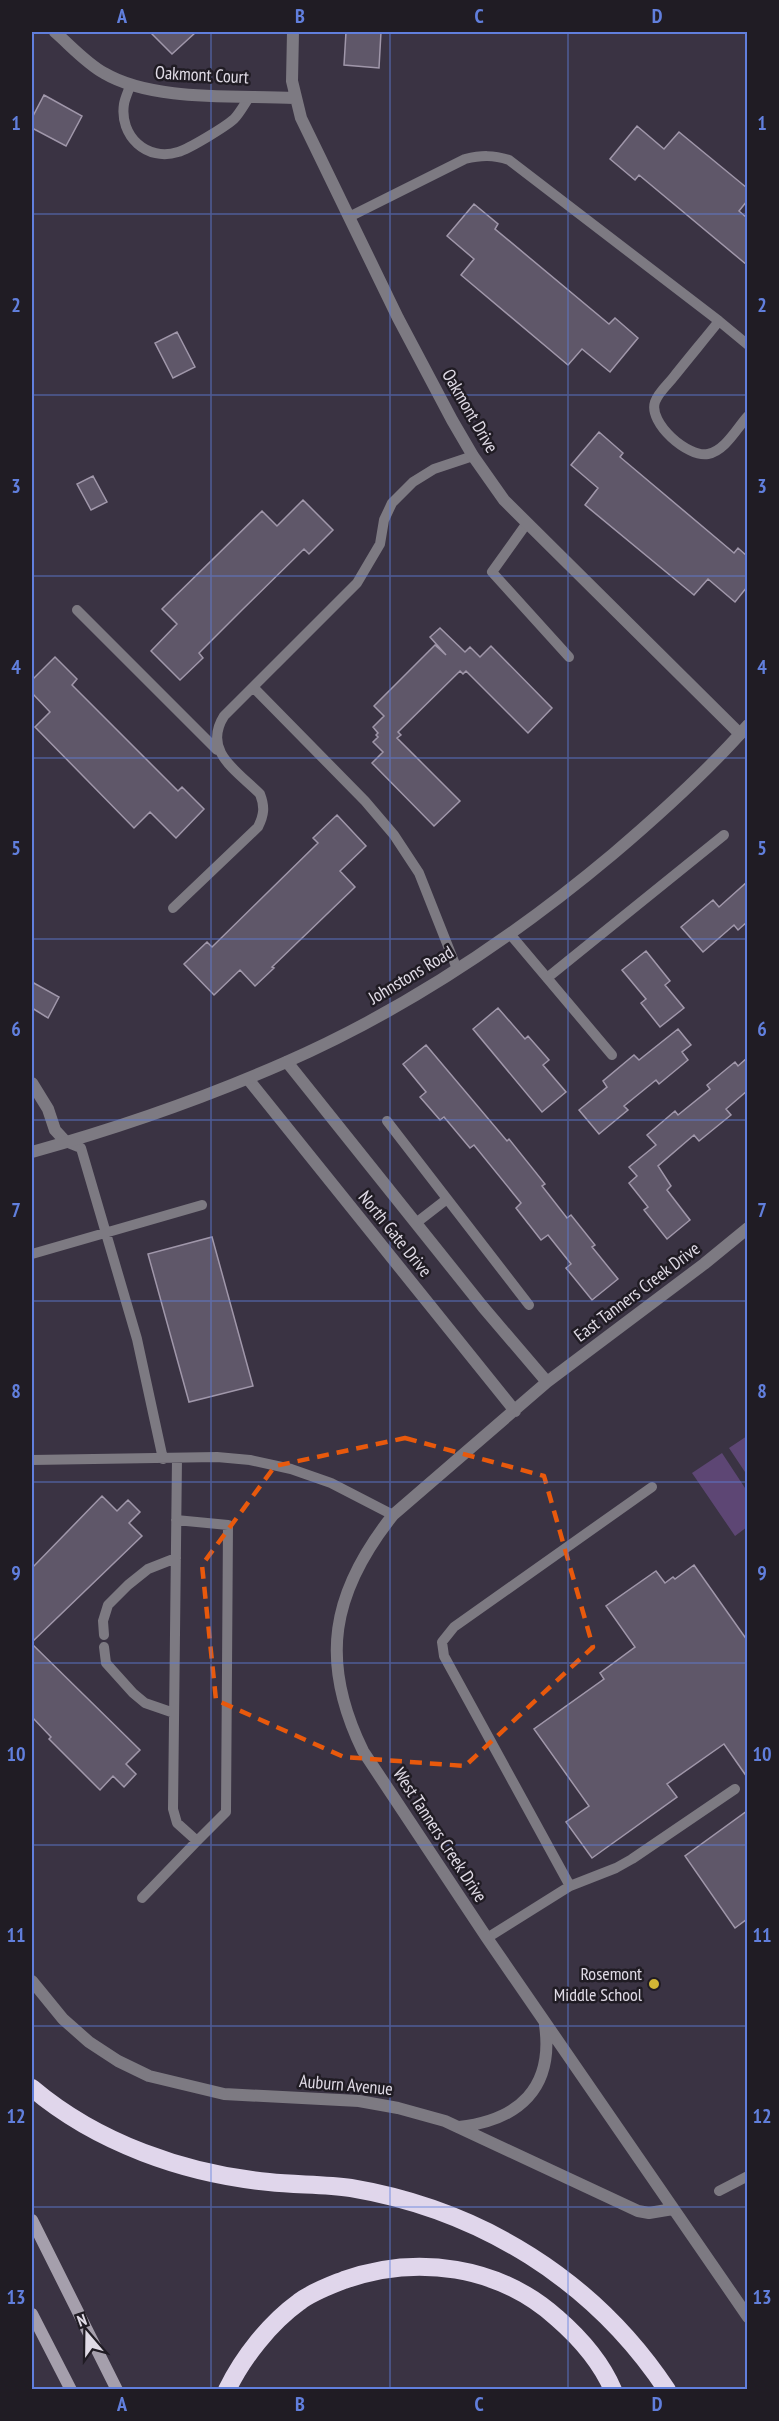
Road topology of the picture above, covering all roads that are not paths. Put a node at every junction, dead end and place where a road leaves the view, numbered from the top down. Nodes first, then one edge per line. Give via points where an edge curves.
1 (55, 32) edge
2 (292, 32) edge
3 (130, 86) junction
4 (250, 96) junction
5 (294, 98) junction
6 (349, 217) junction
7 (719, 321) junction
8 (747, 345) edge
9 (747, 416) edge
10 (473, 456) junction
11 (527, 523) junction
12 (77, 610) dead end
13 (569, 657) dead end
14 (253, 687) junction
15 (744, 730) edge
16 (218, 750) junction
17 (724, 834) dead end
18 (173, 908) dead end
19 (510, 934) junction
20 (457, 969) junction
21 (547, 978) junction
22 (612, 1055) dead end
23 (287, 1062) junction
24 (248, 1079) junction
25 (32, 1083) edge
26 (387, 1121) dead end
27 (66, 1142) junction
28 (32, 1152) edge
29 (447, 1199) junction
30 (202, 1205) dead end
31 (416, 1223) junction
32 (747, 1228) edge
33 (106, 1233) junction
34 (32, 1254) edge
35 (529, 1305) dead end
36 (547, 1382) junction
37 (515, 1411) junction
38 (177, 1458) junction
39 (163, 1459) junction
40 (32, 1460) edge
41 (652, 1487) dead end
42 (393, 1515) junction
43 (176, 1520) junction
44 (176, 1558) junction
45 (104, 1635) dead end
46 (104, 1647) dead end
47 (174, 1713) junction
48 (735, 1789) dead end
49 (197, 1841) junction
50 (570, 1886) junction
51 (142, 1898) dead end
52 (487, 1938) junction
53 (32, 1981) edge
54 (544, 2021) junction
55 (32, 2088) edge
56 (458, 2127) junction
57 (747, 2176) edge
58 (719, 2191) dead end
59 (673, 2209) junction
60 (32, 2220) edge
61 (32, 2314) edge
62 (747, 2317) edge
63 (70, 2390) edge
64 (117, 2390) edge
65 (227, 2390) edge
66 (613, 2390) edge
67 (667, 2390) edge

1 - 3 street, Oakmont Court via 102,72
2 - 5 street, Oakmont Drive
3 - 4 street, Oakmont Court via 155,92
3 - 4 lane via 124,105 129,135 149,153 166,155 180,152 235,118
4 - 5 street, Oakmont Court
5 - 6 street, Oakmont Drive
6 - 7 lane via 465,159 494,155 509,160
6 - 10 street, Oakmont Drive via 398,318
7 - 8 lane
7 - 9 lane via 658,395 654,412 657,422 687,450 698,454 720,449
10 - 11 street, Oakmont Drive via 504,500
10 - 14 lane via 434,469 413,482 392,503 380,544 357,583
11 - 13 lane via 492,572
11 - 15 street, Oakmont Drive
12 - 16 lane
14 - 16 lane via 217,726
14 - 20 lane via 394,835 419,873
15 - 19 street, Johnstons Road via 656,817 575,886
16 - 18 lane via 260,795 263,816 258,826
17 - 21 lane
19 - 20 street, Johnstons Road
19 - 21 lane
20 - 23 street, Johnstons Road via 364,1024
21 - 22 lane
23 - 24 street, Johnstons Road
23 - 31 street, North Gate Drive
24 - 27 street, Johnstons Road
24 - 37 street, North Gate Drive
25 - 27 street via 48,1108 55,1130
26 - 29 lane
27 - 28 street, Johnstons Road
27 - 33 lane via 81,1148
29 - 31 lane
29 - 35 lane
30 - 33 lane
31 - 36 street, North Gate Drive
32 - 36 street, East Tanners Creek Drive
33 - 34 lane
33 - 39 lane via 137,1339
36 - 37 street, West Tanners Creek Drive
37 - 42 street, West Tanners Creek Drive
38 - 39 lane
38 - 42 lane via 239,1459 291,1469 331,1483
38 - 43 lane
39 - 40 lane
41 - 50 lane via 453,1627 442,1642 444,1656
42 - 52 street, West Tanners Creek Drive via 357,1569 344,1600 335,1653 339,1685 349,1722 363,1751
43 - 44 lane
43 - 49 lane via 228,1525 226,1812
44 - 45 lane via 148,1569 108,1605
44 - 47 lane
46 - 47 lane via 106,1663 133,1694 145,1703
47 - 49 lane via 173,1809 177,1823
48 - 50 lane via 632,1859
49 - 51 lane
50 - 52 lane
52 - 54 street, West Tanners Creek Drive
53 - 56 street, Auburn Avenue via 63,2019 89,2042 149,2076 224,2094 398,2108
54 - 56 street via 545,2062 530,2096 497,2119
54 - 59 street, West Tanners Creek Drive
55 - 67 highway via 84,2124 127,2146 182,2166 231,2177 349,2188 398,2198 446,2212 491,2232 575,2286 612,2320
56 - 59 street, Auburn Avenue via 638,2211
57 - 58 lane
59 - 62 street, West Tanners Creek Drive
60 - 64 main road
61 - 63 main road
65 - 66 highway via 251,2351 299,2302 361,2274 422,2265 489,2277 537,2301 572,2330

